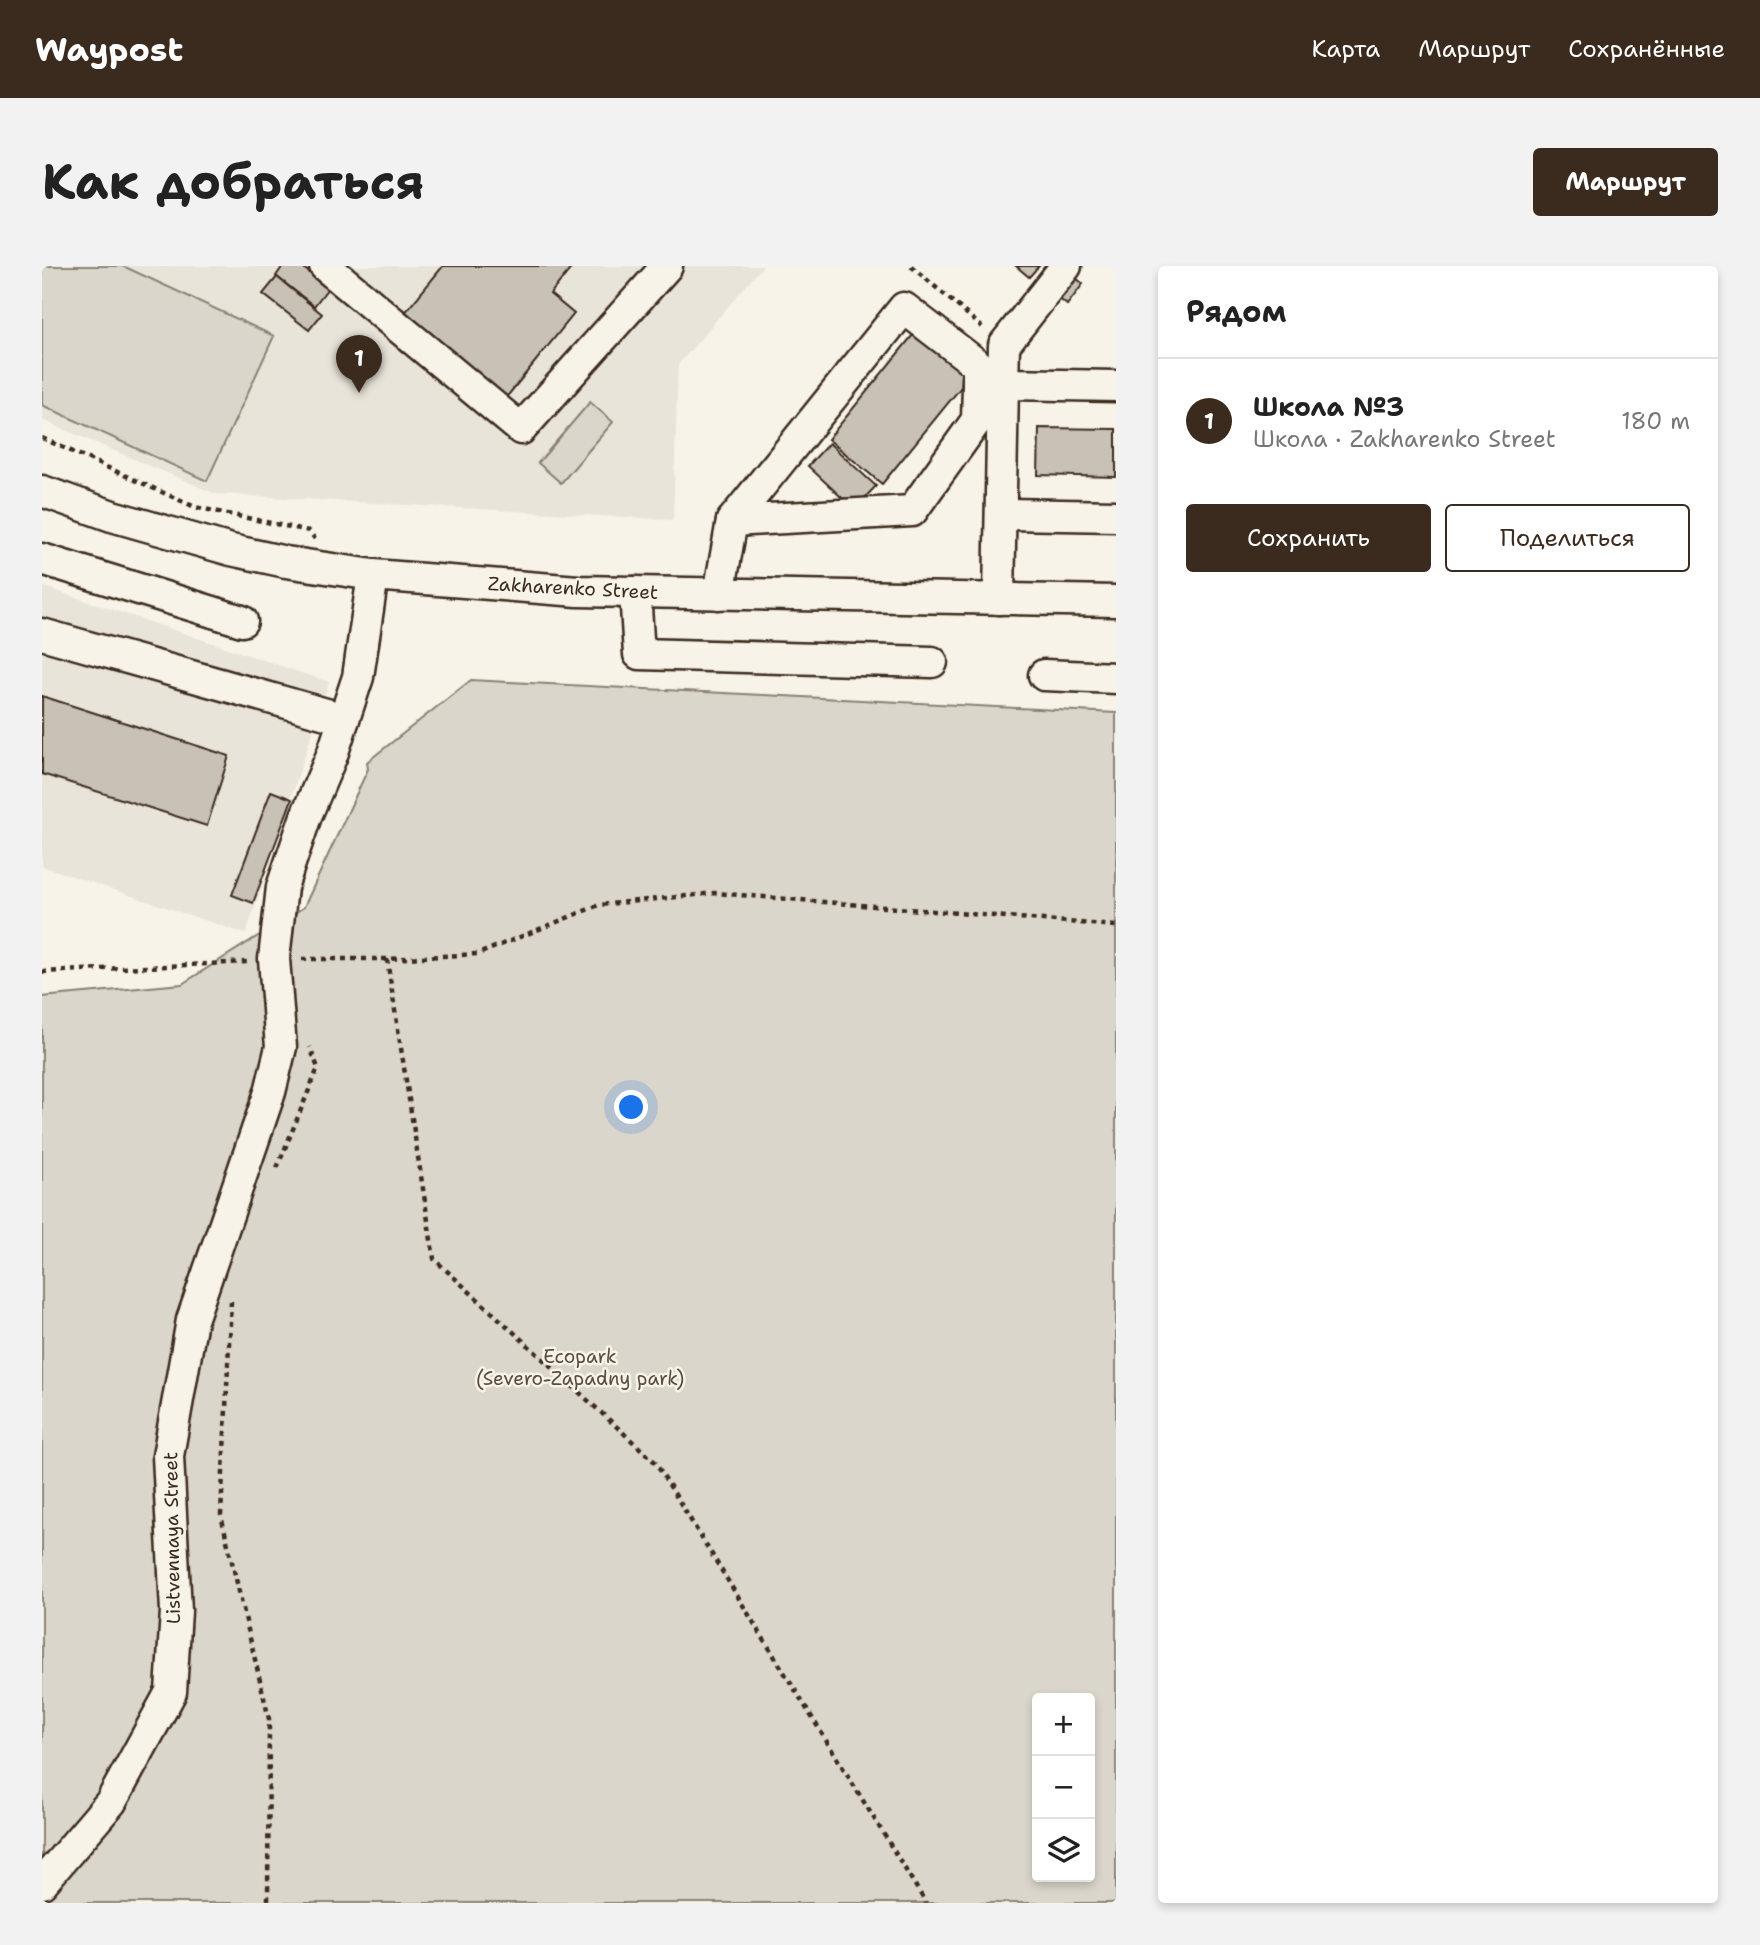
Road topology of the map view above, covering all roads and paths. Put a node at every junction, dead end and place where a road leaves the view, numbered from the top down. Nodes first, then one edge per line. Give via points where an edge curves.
1 (325, 266) edge
2 (667, 266) edge
3 (911, 266) edge
4 (1066, 266) edge
5 (1004, 345) junction
6 (990, 384) junction
7 (1116, 386) edge
8 (42, 491) edge
9 (1002, 513) junction
10 (1116, 516) edge
11 (732, 521) junction
12 (42, 559) edge
13 (373, 575) junction
14 (635, 592) junction
15 (719, 594) junction
16 (999, 599) junction
17 (1116, 601) edge
18 (242, 621) dead end
19 (42, 634) edge
20 (932, 662) dead end
21 (1044, 675) dead end
22 (1116, 678) edge
23 (344, 719) junction
24 (1116, 926) edge
25 (274, 959) junction
26 (387, 959) junction
27 (42, 972) edge
28 (309, 1044) dead end
29 (273, 1178) dead end
30 (231, 1289) dead end
31 (42, 1883) edge
32 (268, 1903) edge
33 (926, 1903) edge

1 - 2 street via 521,429
3 - 5 path
4 - 5 street
5 - 6 street
6 - 7 street
6 - 9 street
6 - 11 street via 977,420 912,511
6 - 11 street via 978,365 904,308
8 - 13 street, Zakharenko Street via 231,550
9 - 10 street
9 - 16 street
11 - 15 street
12 - 18 street
13 - 14 street, Zakharenko Street
13 - 23 street, Listvennaya Street via 358,677
14 - 15 street, Zakharenko Street
14 - 20 street via 639,654
15 - 16 street, Zakharenko Street
16 - 17 street, Zakharenko Street
19 - 23 street
21 - 22 street
23 - 25 street, Listvennaya Street via 282,887
24 - 26 path via 715,893 599,905 478,954
25 - 26 path
25 - 27 path
25 - 31 street, Listvennaya Street via 281,1047 192,1320 168,1456 176,1611 171,1692 111,1802
26 - 33 path via 434,1259 654,1462
28 - 29 path via 318,1068
30 - 32 path via 221,1515 269,1719

